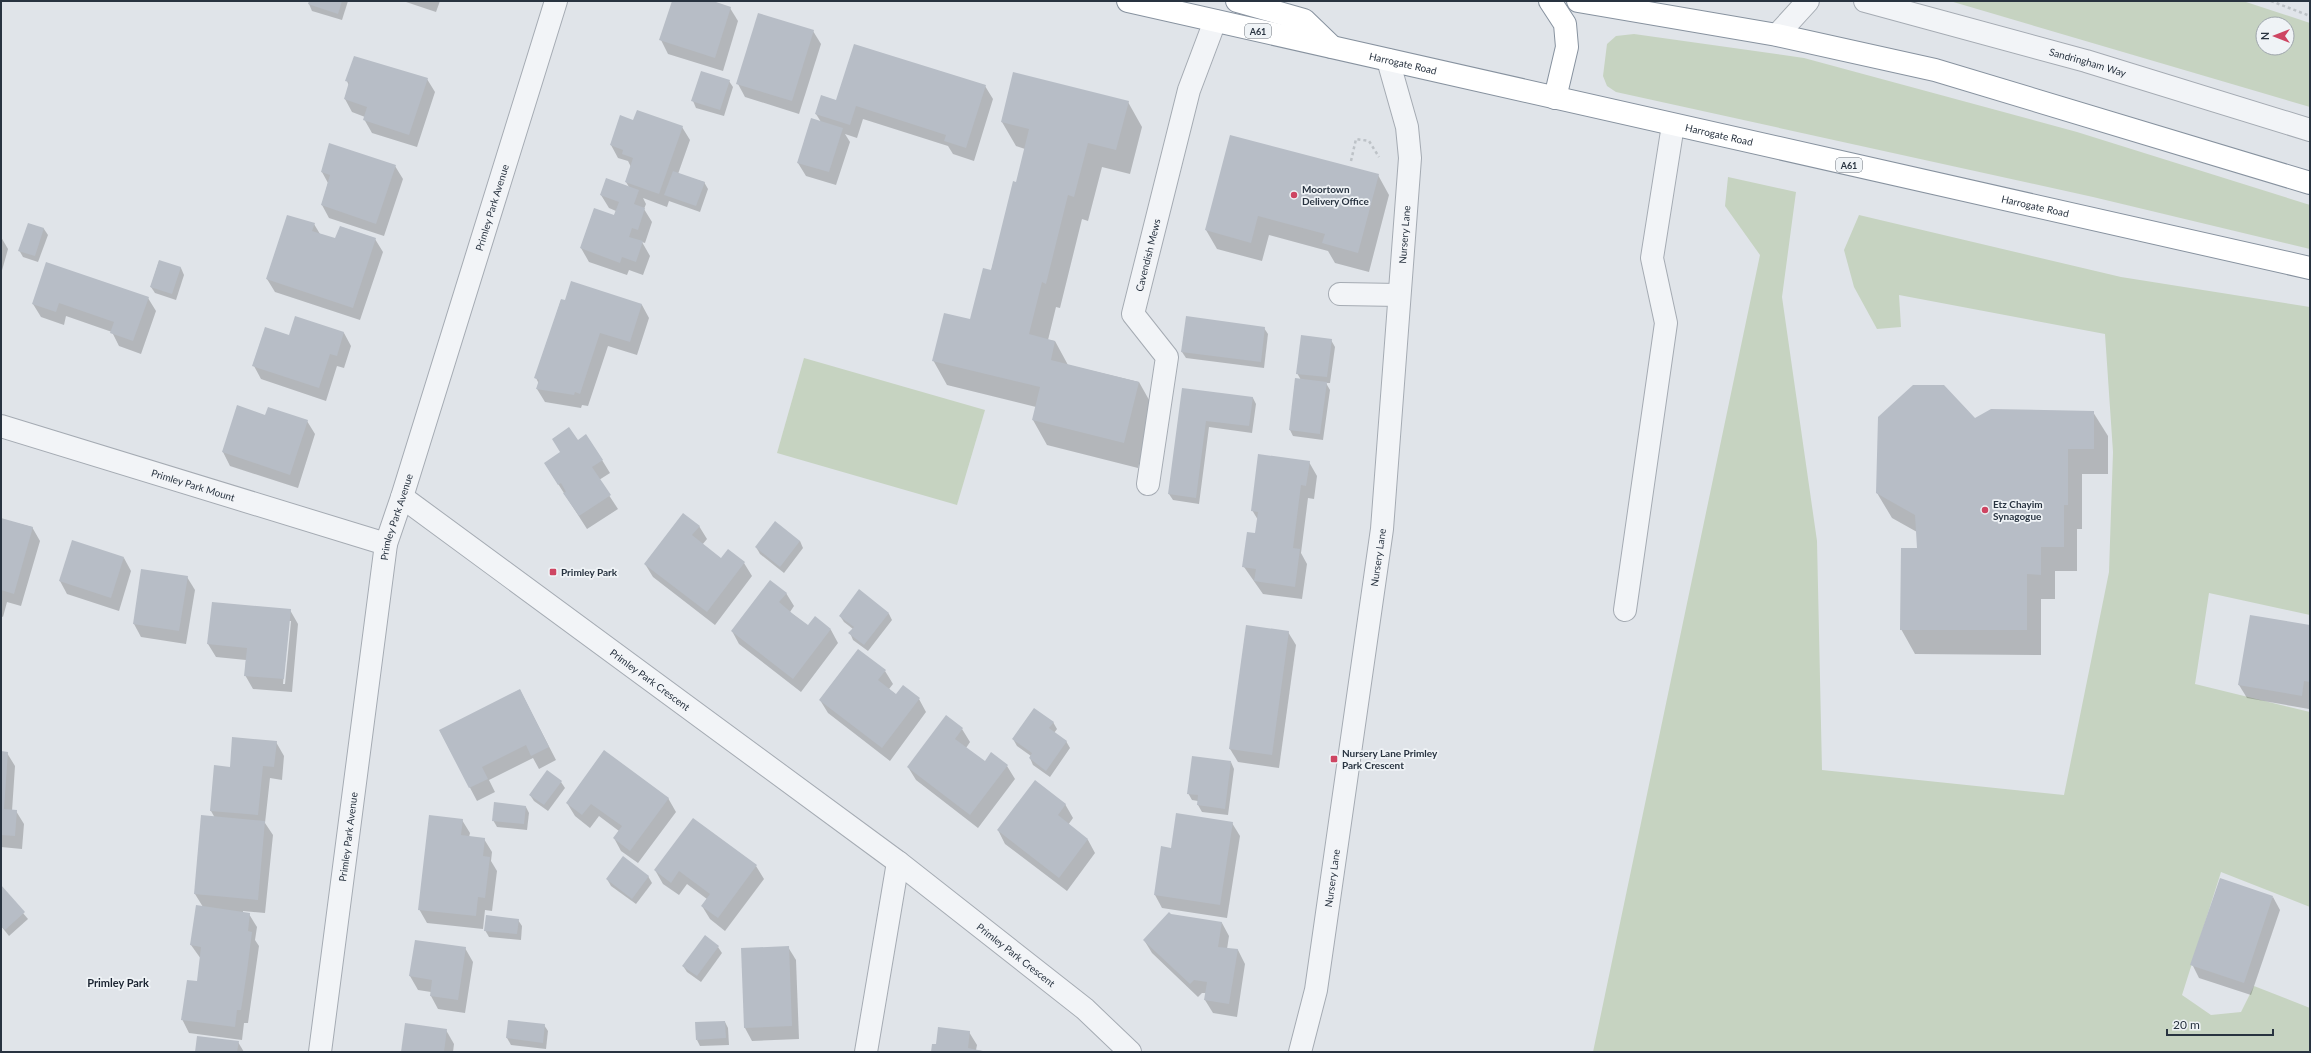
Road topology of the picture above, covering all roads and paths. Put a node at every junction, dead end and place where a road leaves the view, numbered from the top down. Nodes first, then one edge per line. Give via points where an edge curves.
1 (556, 1) edge
2 (1128, 1) edge
3 (1237, 1) edge
4 (1550, 1) edge
5 (1578, 1) edge
6 (1808, 1) edge
7 (1865, 1) edge
8 (2271, 1) edge
9 (2310, 16) edge
10 (1215, 21) junction
11 (1777, 35) junction
12 (1333, 48) junction
13 (1388, 60) junction
14 (1555, 98) junction
15 (1673, 125) junction
16 (2310, 130) edge
17 (1351, 161) dead end
18 (1408, 176) junction
19 (2310, 183) edge
20 (2310, 268) edge
21 (1340, 294) dead end
22 (1400, 295) junction
23 (1, 426) edge
24 (1148, 484) dead end
25 (402, 497) junction
26 (386, 544) junction
27 (1625, 610) dead end
28 (898, 862) junction
29 (320, 1052) edge
30 (866, 1052) edge
31 (1130, 1052) edge
32 (1300, 1052) edge

1 - 25 street, Primley Park Avenue
2 - 10 highway, Harrogate Road / A61
3 - 12 highway via 1304,20
4 - 14 highway via 1565,24 1567,47
5 - 11 highway
6 - 11 street
7 - 16 street, Sandringham Way via 2086,61
8 - 9 path
10 - 12 highway, Harrogate Road / A61
10 - 24 street, Cavendish Mews via 1189,90 1134,314 1167,357
11 - 19 highway via 1935,70
12 - 13 highway, Harrogate Road / A61
13 - 14 highway, Harrogate Road / A61
13 - 18 street, Nursery Lane via 1407,127 1410,158
14 - 15 highway, Harrogate Road / A61
15 - 20 highway, Harrogate Road / A61
15 - 27 street via 1652,258 1666,324
17 - 18 path via 1356,139 1369,141 1389,174
18 - 22 street, Nursery Lane
21 - 22 street
22 - 32 street, Nursery Lane via 1382,530 1316,990
23 - 26 street, Primley Park Mount
25 - 26 street, Primley Park Avenue
25 - 28 street, Primley Park Crescent
26 - 29 street, Primley Park Avenue
28 - 30 street
28 - 31 street, Primley Park Crescent via 1086,1009

